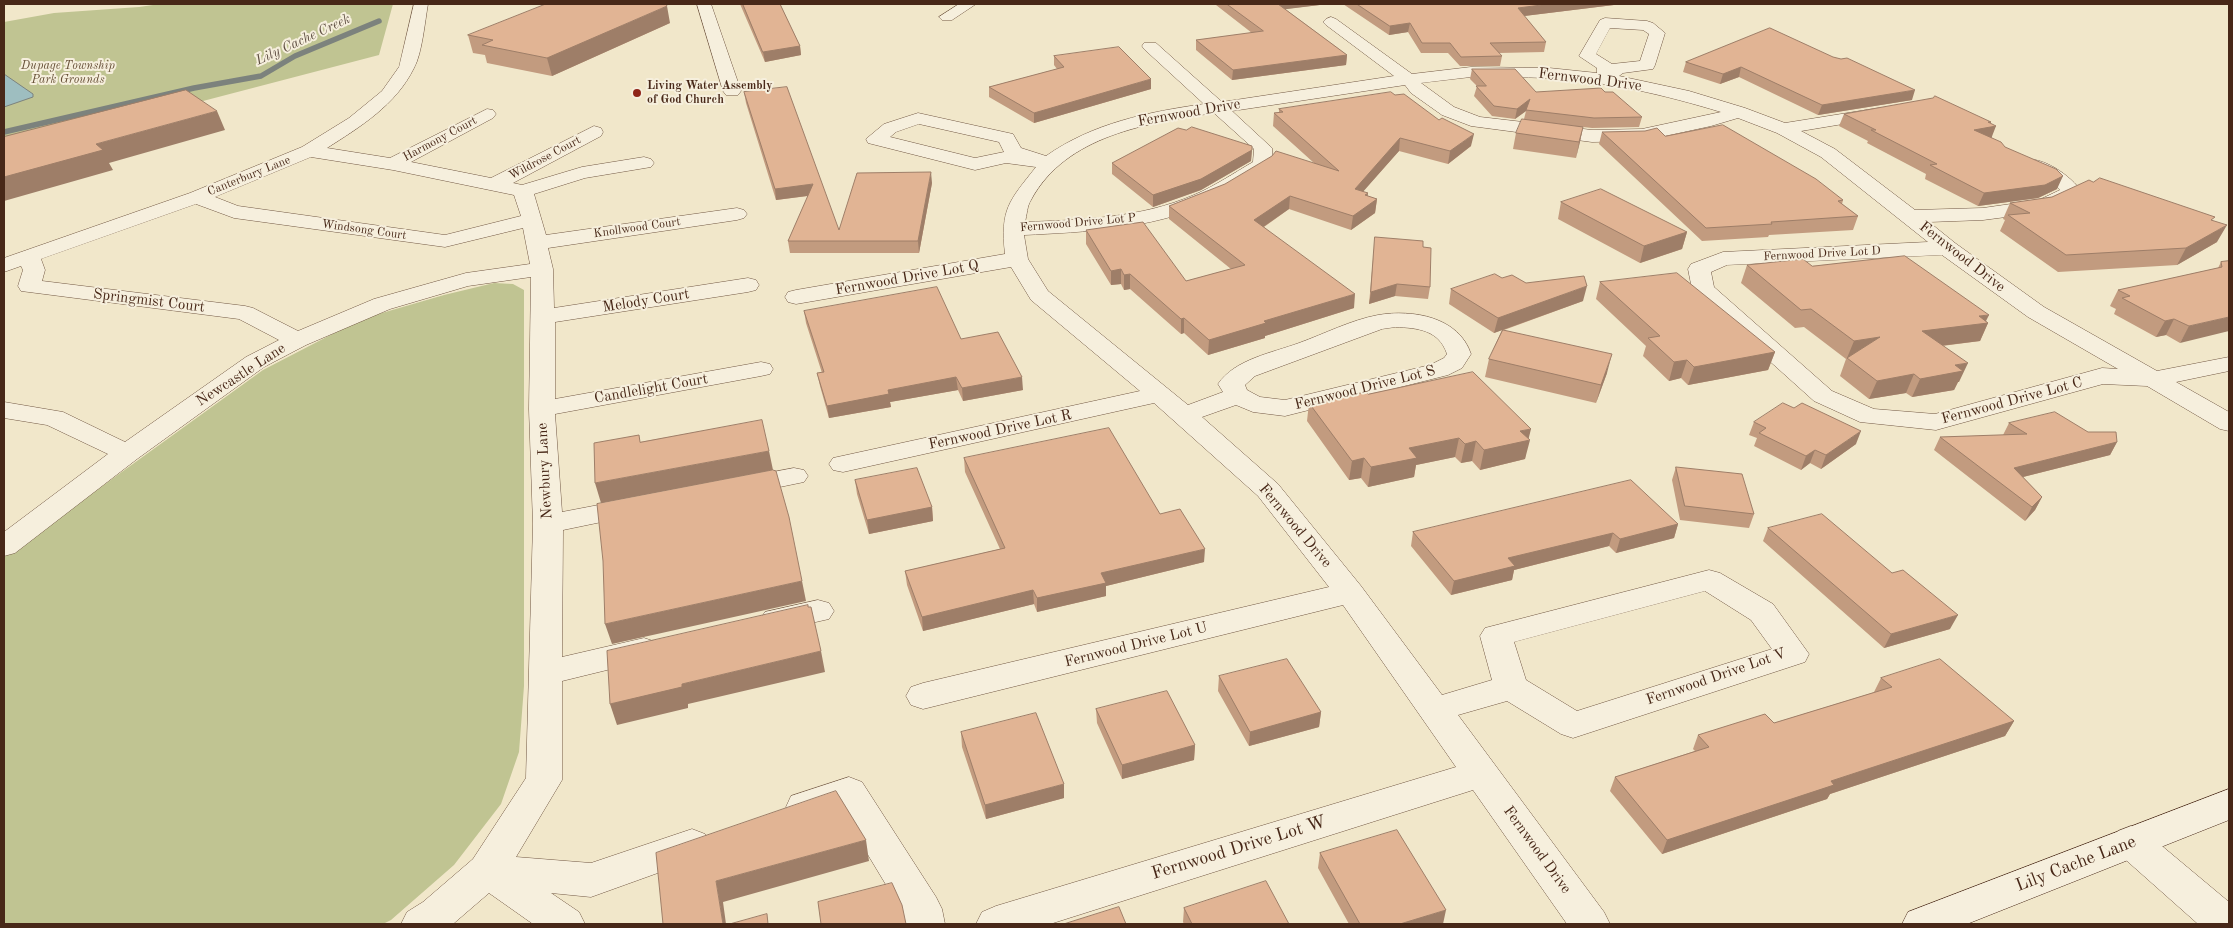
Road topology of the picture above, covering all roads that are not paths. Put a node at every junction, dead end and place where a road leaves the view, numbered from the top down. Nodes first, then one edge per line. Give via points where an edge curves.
1 (421, 4) edge
2 (704, 4) edge
3 (969, 4) edge
4 (947, 17) dead end
5 (1331, 22) dead end
6 (1150, 46) dead end
7 (1408, 79) junction
8 (1606, 79) junction
9 (732, 91) dead end
10 (1216, 107) junction
11 (1894, 110) edge
12 (1739, 112) junction
13 (487, 114) dead end
14 (1783, 129) junction
15 (594, 132) dead end
16 (309, 151) junction
17 (2015, 158) edge
18 (644, 163) dead end
19 (1049, 163) junction
20 (393, 164) junction
21 (496, 184) junction
22 (523, 191) junction
23 (197, 197) junction
24 (737, 214) dead end
25 (1910, 216) junction
26 (1013, 229) junction
27 (537, 244) junction
28 (1947, 248) junction
29 (28, 255) junction
30 (1017, 259) junction
31 (4, 265) edge
32 (748, 285) dead end
33 (796, 297) dead end
34 (544, 317) junction
35 (297, 340) junction
36 (2229, 364) edge
37 (761, 369) dead end
38 (2154, 379) junction
39 (1158, 395) junction
40 (1238, 395) junction
41 (542, 409) junction
42 (4, 410) edge
43 (1184, 415) junction
44 (1869, 416) joint
45 (2229, 424) edge
46 (127, 453) junction
47 (843, 464) dead end
48 (794, 476) dead end
49 (718, 491) edge
50 (661, 502) edge
51 (548, 524) junction
52 (4, 546) edge
53 (1350, 593) junction
54 (818, 610) dead end
55 (750, 626) edge
56 (672, 644) edge
57 (546, 673) junction
58 (1511, 688) junction
59 (923, 696) dead end
60 (1433, 710) junction
61 (1482, 773) junction
62 (2229, 804) edge
63 (775, 817) edge
64 (720, 836) edge
65 (2131, 842) junction
66 (487, 871) junction
67 (421, 924) edge
68 (565, 924) edge
69 (925, 924) edge
70 (996, 924) edge
71 (1590, 924) edge
72 (1922, 924) edge
73 (2226, 924) edge

1 - 16 street, Canterbury Lane via 407,67 388,95 355,122
2 - 9 street
3 - 4 street
5 - 7 street
6 - 10 street
7 - 8 street, Fernwood Drive via 1471,72 1549,73
7 - 10 street, Fernwood Drive
7 - 12 street via 1417,90 1448,111 1477,122 1592,136 1642,135
8 - 8 street via 1618,68 1647,65 1657,33 1647,26 1605,23 1587,56 1605,66
8 - 12 street, Fernwood Drive via 1683,95
10 - 19 street, Fernwood Drive via 1154,117 1113,129 1074,145
10 - 26 street, Fernwood Drive Lot P via 1263,148 1263,164 1200,200 1148,217 1090,225
11 - 14 street
12 - 14 street, Fernwood Drive
13 - 20 street, Harmony Court
14 - 25 street, Fernwood Drive via 1828,153
15 - 21 street, Wildrose Court
16 - 20 street
16 - 23 street, Canterbury Lane
17 - 25 street via 2058,177 2072,192 2044,206 1983,214
18 - 22 street via 582,173
19 - 19 street via 1006,157 975,164 875,139 890,128 918,118 1006,138 1014,152
19 - 26 street, Fernwood Drive via 1020,200
20 - 21 street
21 - 22 street
22 - 27 street, Newbury Lane
23 - 27 street, Windsong Court via 234,212 445,240
23 - 29 street, Canterbury Lane
24 - 27 street, Knollwood Court
25 - 28 street, Fernwood Drive
26 - 30 street, Fernwood Drive
27 - 34 street, Newbury Lane
27 - 35 street, Newcastle Lane via 466,280 382,304
28 - 38 street, Fernwood Drive via 2036,312
28 - 44 street, Fernwood Drive Lot D via 1722,259 1699,268 1703,289 1823,396
29 - 31 street, Canterbury Lane
29 - 35 street, Springmist Court via 34,270 29,286 245,313
30 - 33 street, Fernwood Drive Lot Q
30 - 39 street, Fernwood Drive via 1039,295
32 - 34 street, Melody Court
34 - 41 street, Newbury Lane
35 - 46 street, Newcastle Lane via 256,362
36 - 38 street
37 - 41 street, Candlelight Court
38 - 44 street, Fernwood Drive Lot C via 2102,376 1936,422
38 - 45 street, Fernwood Drive
39 - 43 street, Fernwood Drive
39 - 47 street, Fernwood Drive Lot R
40 - 40 street, Fernwood Drive Lot S via 1253,404 1285,408 1439,370 1452,363 1459,354 1457,344 1448,334 1433,326 1415,321 1378,322 1246,371 1231,384
40 - 43 street
41 - 51 street, Newbury Lane
42 - 46 street via 54,418
43 - 53 street, Fernwood Drive via 1268,490
46 - 52 street, Newcastle Lane
48 - 49 street
50 - 51 street
51 - 57 street, Newbury Lane
53 - 59 street, Fernwood Drive Lot U
53 - 60 street, Fernwood Drive
54 - 55 street
56 - 57 street
57 - 66 street, Newbury Lane via 544,780
58 - 58 street, Fernwood Drive Lot V via 1496,636 1709,580 1762,612 1793,654 1573,725
58 - 60 street
60 - 61 street, Fernwood Drive
61 - 70 street, Fernwood Drive Lot W
61 - 71 street, Fernwood Drive
62 - 65 street, Lily Cache Lane
63 - 69 street via 849,792 922,909
64 - 66 street via 590,880
65 - 72 street, Lily Cache Lane
65 - 73 street
66 - 67 street, Newbury Lane
66 - 68 street

